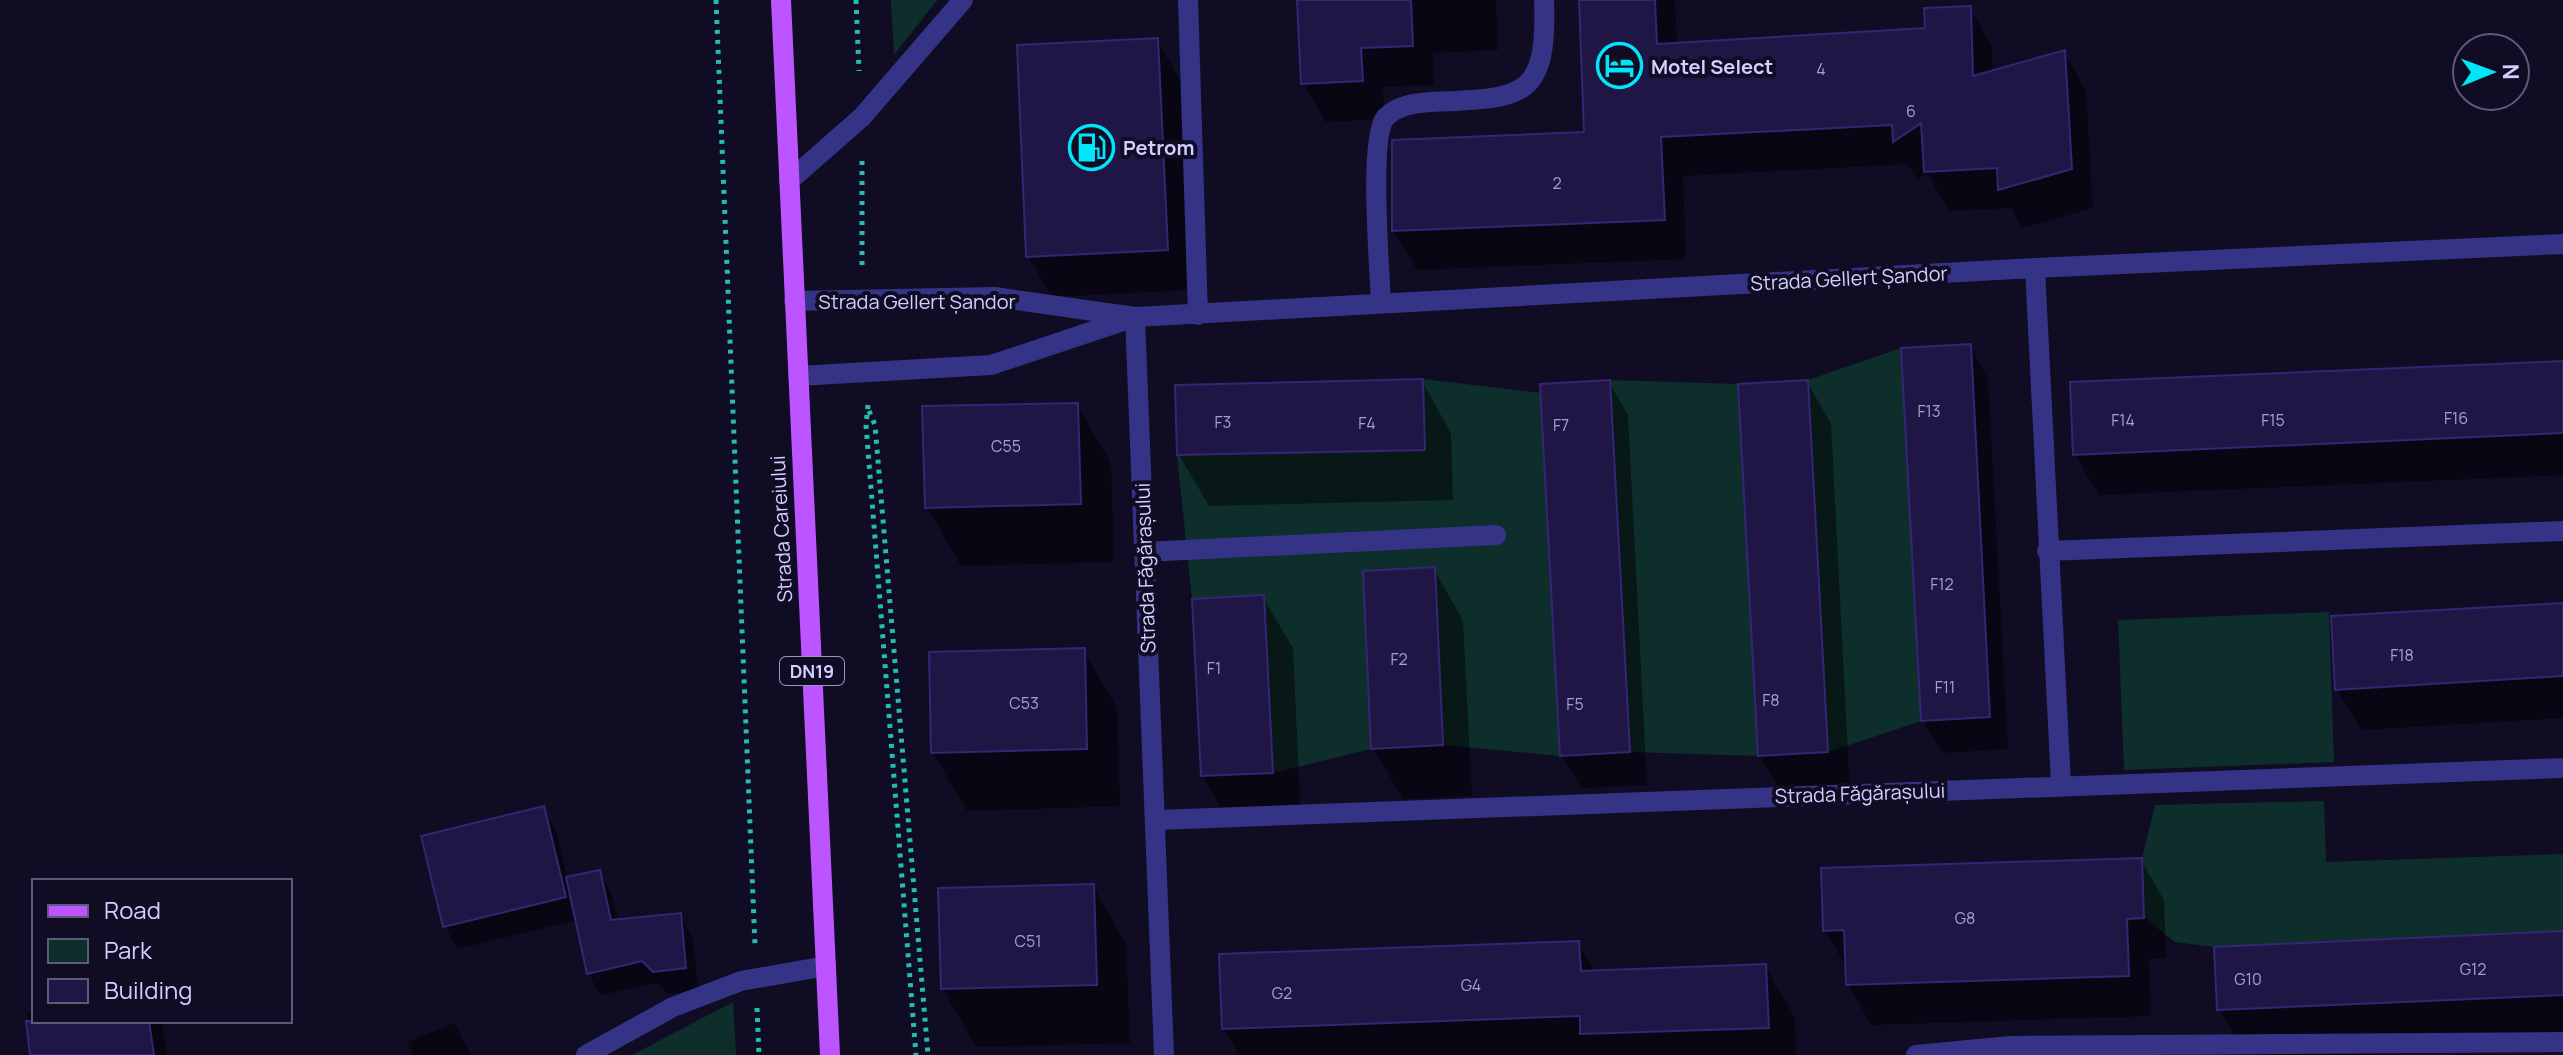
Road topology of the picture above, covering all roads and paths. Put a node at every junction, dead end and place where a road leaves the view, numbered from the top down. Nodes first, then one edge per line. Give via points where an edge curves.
1 (716, 0) edge
2 (781, 0) edge
3 (963, 0) edge
4 (1188, 0) edge
5 (1544, 0) edge
6 (789, 181) junction
7 (2563, 244) edge
8 (2035, 268) junction
9 (794, 301) junction
10 (1381, 304) junction
11 (1198, 315) junction
12 (1135, 317) junction
13 (866, 373) junction
14 (798, 376) junction
15 (869, 411) junction
16 (2563, 531) edge
17 (1496, 535) dead end
18 (2047, 551) junction
19 (1144, 552) junction
20 (2563, 768) edge
21 (2061, 785) junction
22 (1157, 820) junction
23 (826, 966) junction
24 (756, 979) junction
25 (2563, 1042) edge
26 (2010, 1051) edge
27 (586, 1055) edge
28 (759, 1055) edge
29 (830, 1055) edge
30 (916, 1055) edge
31 (928, 1055) edge
32 (1164, 1055) edge
33 (1916, 1055) edge

1 - 24 path
2 - 6 main road, Strada Careiului / DN19
3 - 6 street via 862,117
4 - 11 street
5 - 10 street via 1545,46 1536,74 1518,92 1499,99 1409,103 1385,118 1376,143
6 - 9 main road, Strada Careiului / DN19
7 - 8 street, Strada Gellert Șandor
8 - 10 street, Strada Gellert Șandor
8 - 18 street
9 - 12 street, Strada Gellert Șandor via 995,297
9 - 14 main road, Strada Careiului / DN19
10 - 11 street, Strada Gellert Șandor
11 - 12 street, Strada Gellert Șandor
12 - 13 street, Strada Gellert Șandor via 991,365
12 - 19 street, Strada Făgărașului
13 - 14 street, Strada Gellert Șandor
13 - 15 path
14 - 23 main road, Strada Careiului / DN19
15 - 30 path via 866,425
15 - 31 path via 875,425
16 - 18 street
17 - 19 street
18 - 21 street
19 - 22 street, Strada Făgărașului
20 - 21 street, Strada Făgărașului
21 - 22 street, Strada Făgărașului
22 - 32 street, Strada Făgărașului
23 - 24 street
23 - 29 main road, Strada Careiului / DN19
24 - 27 street via 673,1007
24 - 28 path
25 - 26 street
26 - 33 street

